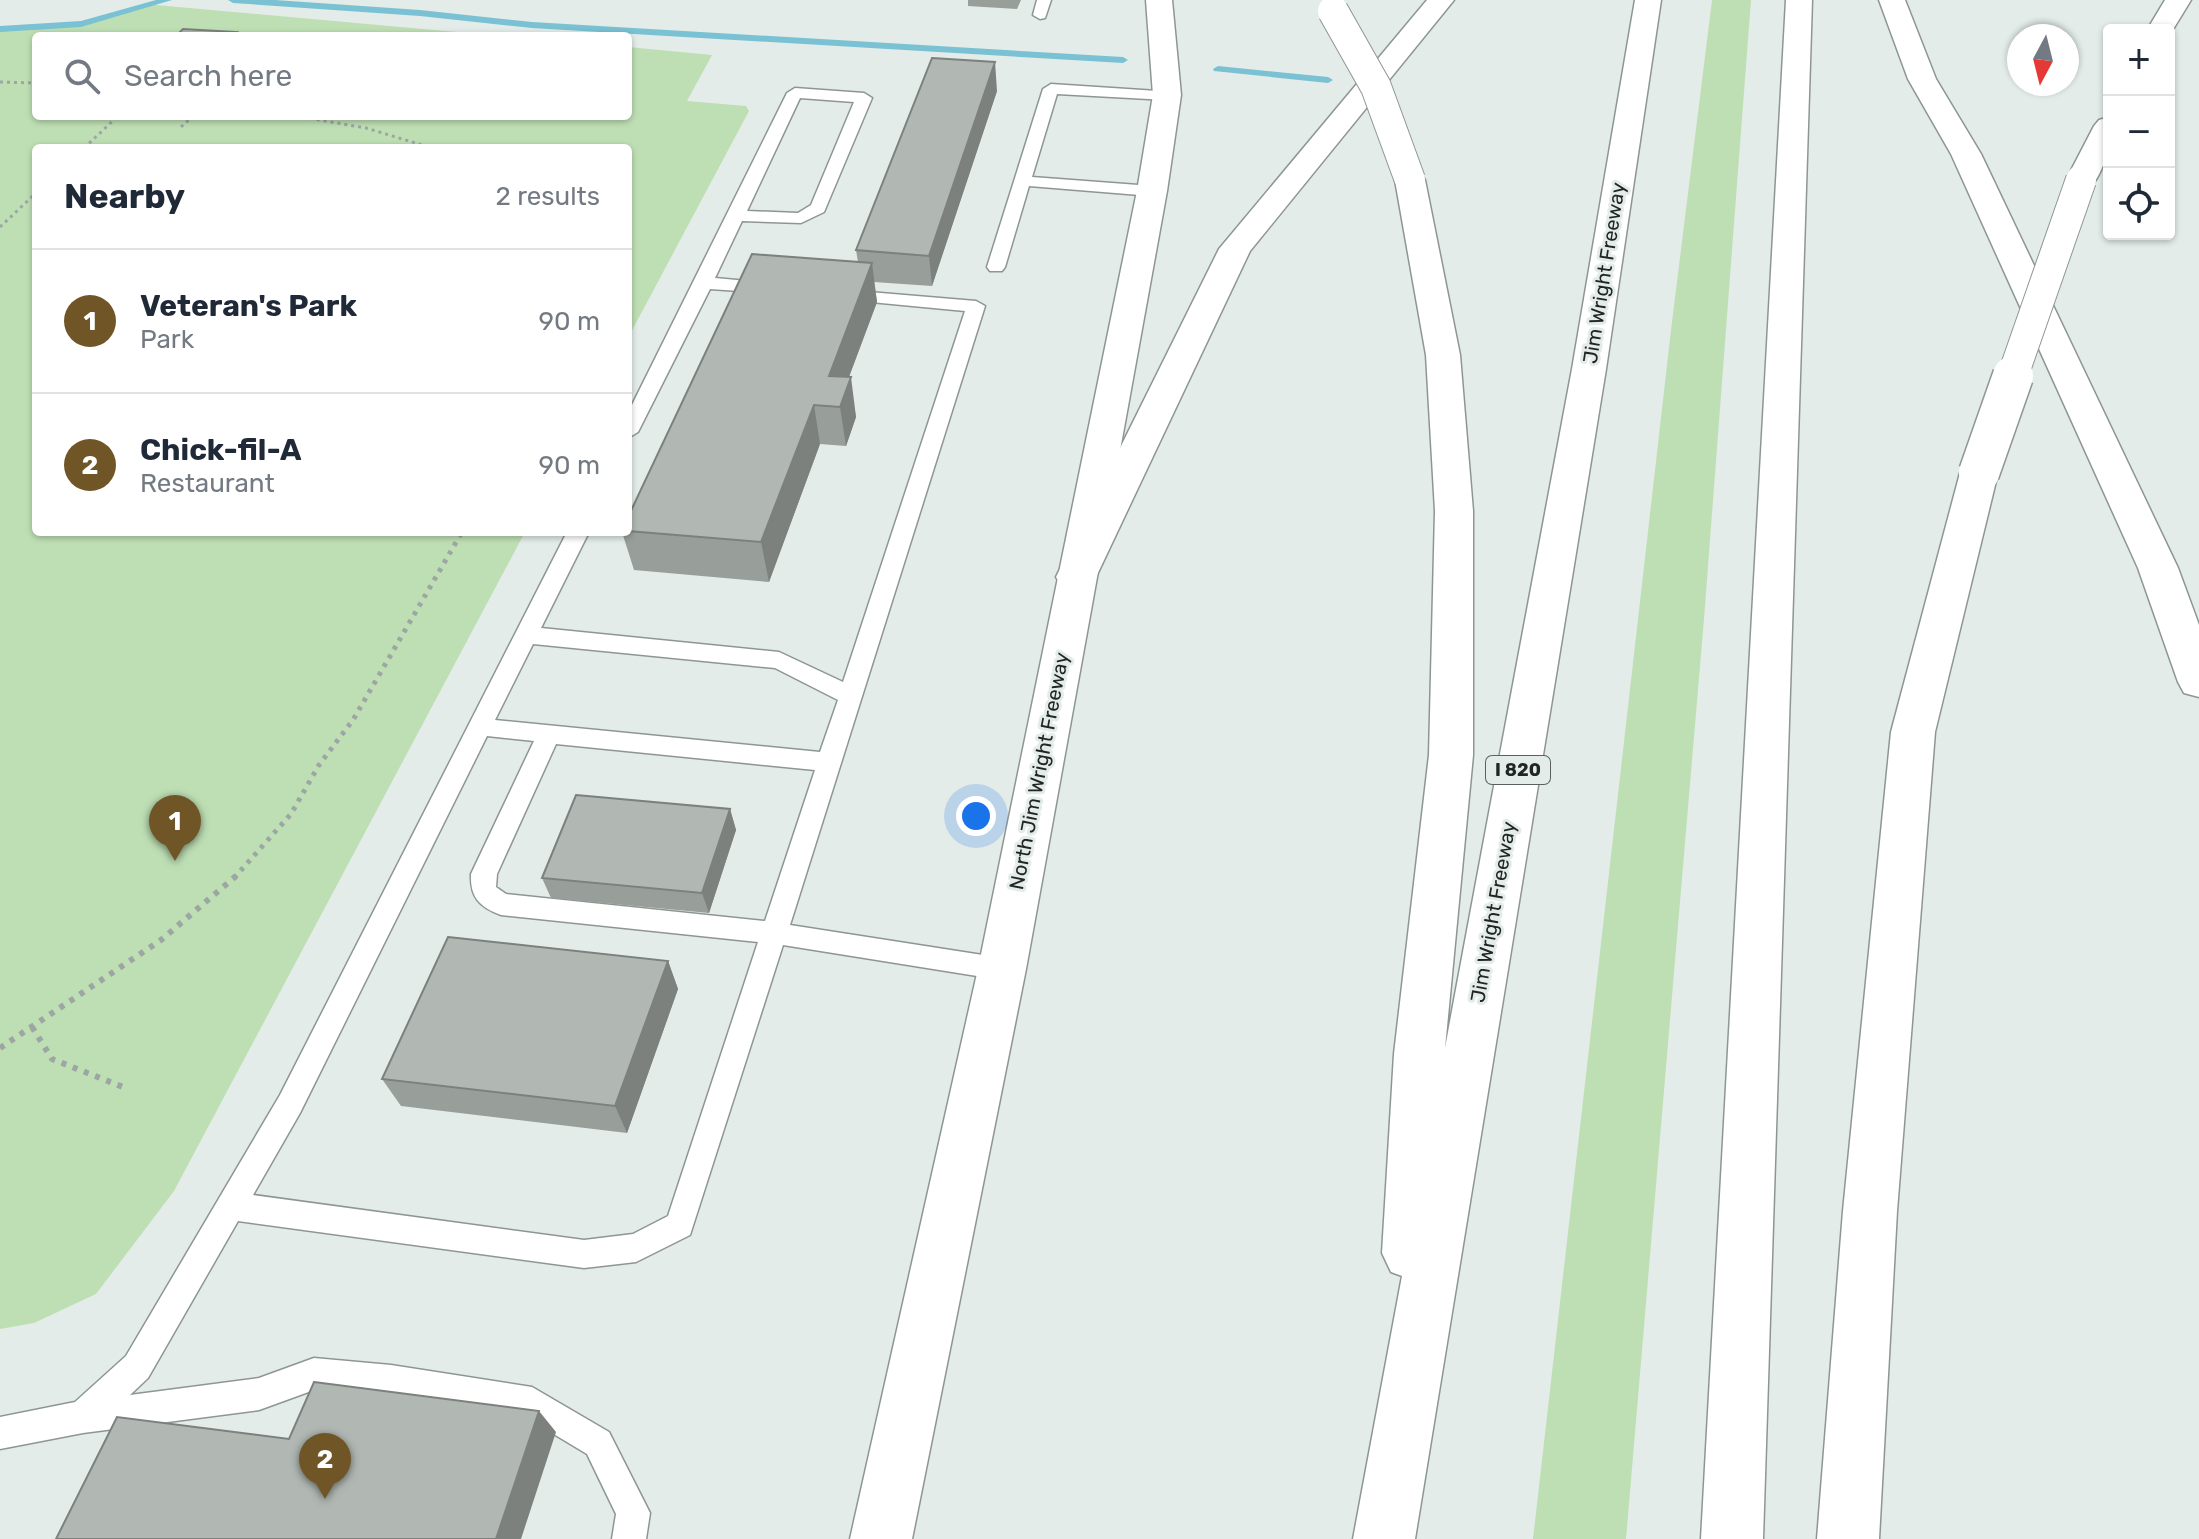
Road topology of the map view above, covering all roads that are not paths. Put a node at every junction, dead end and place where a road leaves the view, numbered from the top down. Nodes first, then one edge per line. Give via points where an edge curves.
1 (1044, 0) edge
2 (1159, 0) edge
3 (1441, 0) edge
4 (1648, 0) edge
5 (1799, 0) edge
6 (1892, 0) edge
7 (2178, 0) edge
8 (1329, 6) edge
9 (1040, 15) dead end
10 (2164, 24) edge
11 (1167, 95) junction
12 (2103, 138) edge
13 (1023, 181) junction
14 (1152, 191) junction
15 (736, 216) junction
16 (996, 267) dead end
17 (704, 283) junction
18 (794, 291) edge
19 (825, 293) edge
20 (632, 424) edge
21 (576, 536) edge
22 (1076, 577) junction
23 (526, 635) junction
24 (2199, 682) edge
25 (850, 696) junction
26 (480, 727) junction
27 (549, 734) junction
28 (829, 762) junction
29 (774, 933) junction
30 (1002, 969) junction
31 (233, 1206) junction
32 (83, 1417) junction
33 (1404, 1422) junction
34 (0, 1433) edge
35 (629, 1539) edge
36 (881, 1539) edge
37 (1384, 1539) edge
38 (1732, 1539) edge
39 (1848, 1539) edge

1 - 9 lane
2 - 11 main road, North Jim Wright Freeway
3 - 22 main road via 1235,249
4 - 33 main road, Jim Wright Freeway / I 820
5 - 38 main road
6 - 24 main road via 1922,79 1966,154 2158,568
7 - 10 main road
8 - 33 main road, bridge via 1376,87 1410,180 1443,355 1454,511 1451,755 1419,1054
11 - 13 lane via 1051,89
11 - 14 main road, North Jim Wright Freeway
12 - 39 main road, bridge via 2081,180 1979,473 1913,732 1870,1211
13 - 14 lane
13 - 16 lane
14 - 22 main road, North Jim Wright Freeway
15 - 15 lane via 795,93 864,98 818,208 801,218
15 - 17 lane
17 - 18 lane
17 - 20 lane
19 - 25 lane via 976,306
21 - 23 lane
22 - 30 main road, North Jim Wright Freeway
23 - 25 lane via 779,660
23 - 26 lane
25 - 28 lane
26 - 27 lane
26 - 31 lane
27 - 28 lane
27 - 29 lane via 484,874 483,892 501,904
28 - 29 lane
29 - 30 lane
29 - 31 lane via 680,1225 636,1248 584,1254
30 - 36 main road, North Jim Wright Freeway
31 - 32 lane via 137,1367
32 - 34 lane
32 - 35 lane via 259,1394 314,1374 532,1403 598,1443 633,1513
33 - 37 main road, Jim Wright Freeway / I 820

